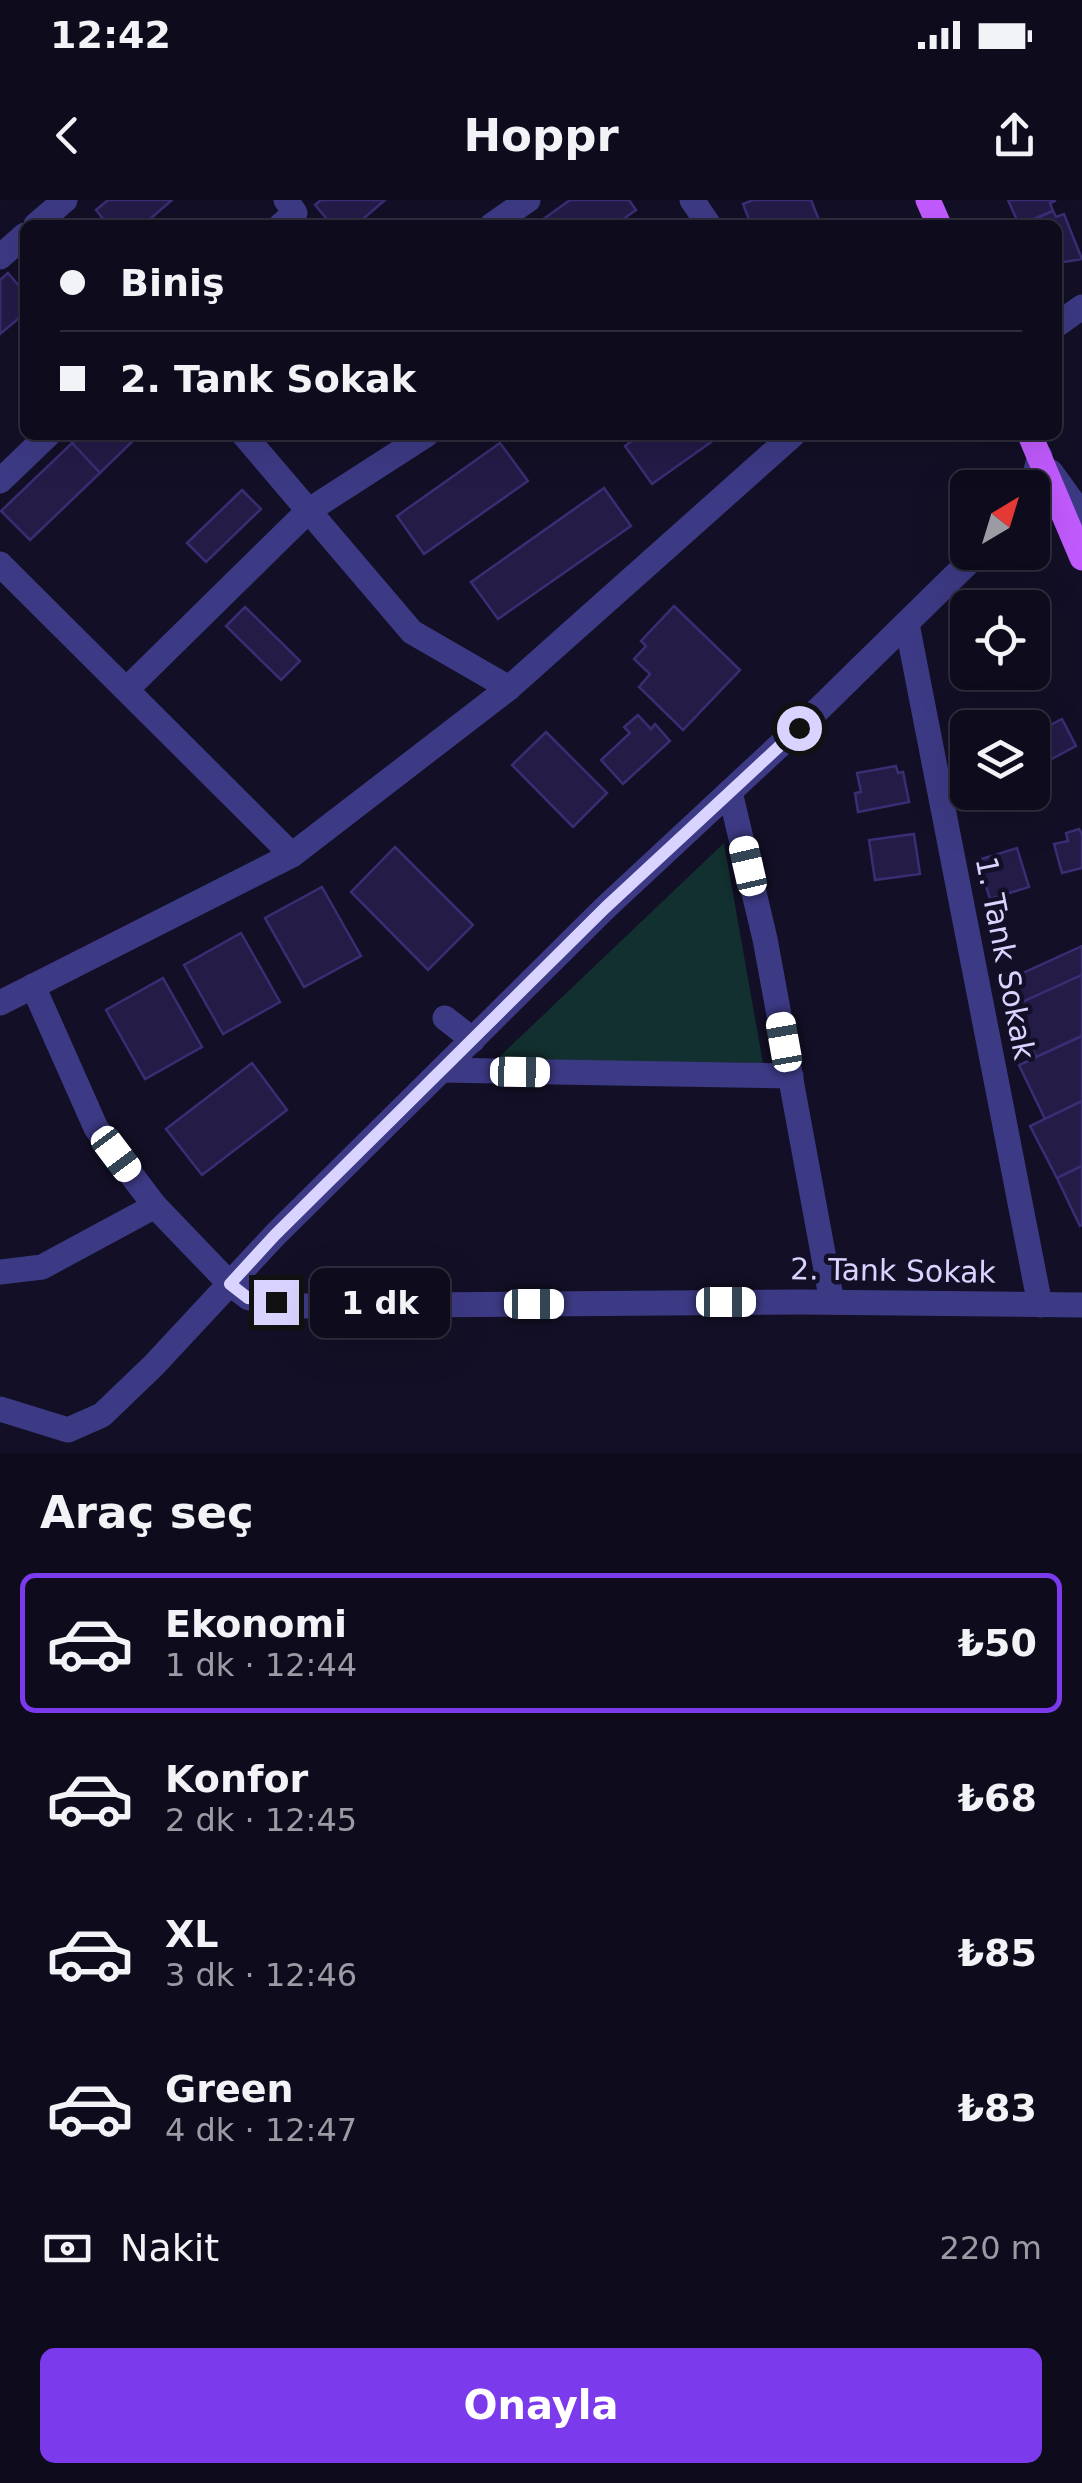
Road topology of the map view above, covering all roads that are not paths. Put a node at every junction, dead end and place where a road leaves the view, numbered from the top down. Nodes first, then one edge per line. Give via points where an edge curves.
1 (286, 200) edge
2 (528, 200) edge
3 (287, 220) edge
4 (499, 220) edge
5 (20, 239) edge
6 (0, 257) edge
7 (43, 440) edge
8 (248, 440) edge
9 (418, 440) edge
10 (787, 440) edge
11 (1035, 446) edge
12 (0, 481) edge
13 (308, 511) junction
14 (1082, 515) edge
15 (1082, 558) edge
16 (0, 564) edge
17 (961, 570) edge
18 (907, 624) junction
19 (126, 688) junction
20 (509, 688) junction
21 (730, 792) junction
22 (292, 854) junction
23 (33, 986) junction
24 (0, 1003) edge
25 (445, 1018) dead end
26 (472, 1040) junction
27 (442, 1070) junction
28 (791, 1076) junction
29 (155, 1206) junction
30 (0, 1272) edge
31 (230, 1284) junction
32 (832, 1302) junction
33 (1040, 1305) junction
34 (1082, 1306) edge
35 (0, 1409) edge

1 - 3 street via 295,213
2 - 4 street
5 - 6 street
7 - 12 street
8 - 13 street
9 - 13 street
10 - 20 street
11 - 14 street
11 - 15 main road
13 - 19 street
13 - 20 street via 412,632
16 - 19 street
17 - 18 street
18 - 21 street
18 - 33 street, 1. Tank Sokak
19 - 22 street
20 - 22 street
21 - 26 street
21 - 28 street
22 - 23 street
23 - 24 street
23 - 29 street via 96,1128
25 - 26 street
26 - 27 street
27 - 28 street
27 - 31 street
28 - 32 street
29 - 30 street via 42,1267
29 - 31 street
31 - 32 street, 2. Tank Sokak via 248,1298 304,1306
31 - 35 street via 102,1415 68,1430
32 - 33 street, 2. Tank Sokak
33 - 34 street, 2. Tank Sokak

